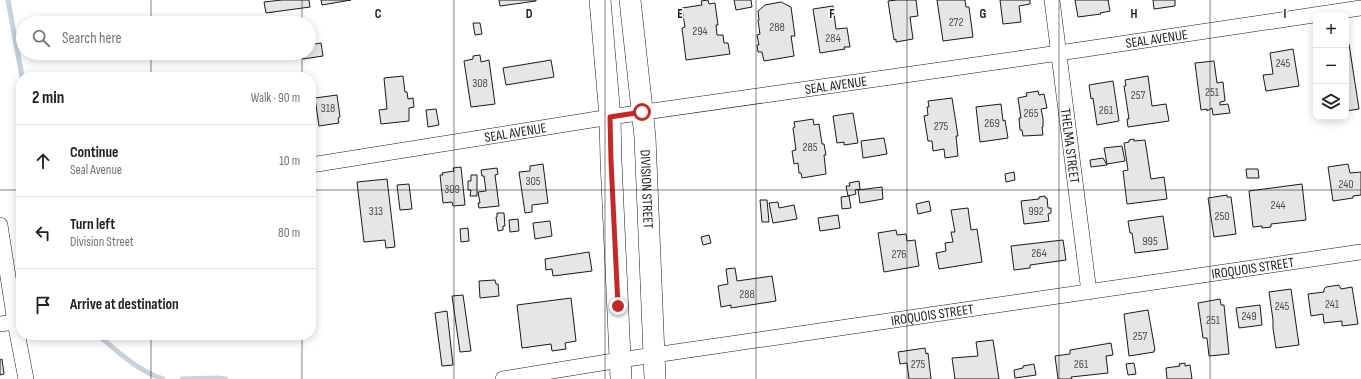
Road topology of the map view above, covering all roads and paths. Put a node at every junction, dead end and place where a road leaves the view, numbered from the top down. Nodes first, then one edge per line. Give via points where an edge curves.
1 (600, 0) edge
2 (630, 0) edge
3 (1052, 0) edge
4 (1361, 8) edge
5 (1059, 53) junction
6 (642, 112) junction
7 (610, 117) junction
8 (316, 164) edge
9 (0, 225) edge
10 (1361, 252) edge
11 (1089, 292) junction
12 (7, 323) edge
13 (654, 356) junction
14 (621, 370) edge
15 (26, 379) edge
16 (503, 379) edge
17 (655, 379) edge

1 - 7 main road
2 - 6 main road, DIVISION STREET
3 - 5 street, THELMA STREET
4 - 5 street, SEAL AVENUE
5 - 6 street, SEAL AVENUE
5 - 11 street, THELMA STREET
6 - 7 street, SEAL AVENUE
6 - 13 main road, DIVISION STREET
7 - 8 street, SEAL AVENUE
7 - 14 main road
9 - 12 street
10 - 11 street, IROQUOIS STREET
11 - 13 street, IROQUOIS STREET
12 - 15 street
13 - 14 street, IROQUOIS STREET
13 - 17 main road, DIVISION STREET
14 - 16 street, IROQUOIS STREET

